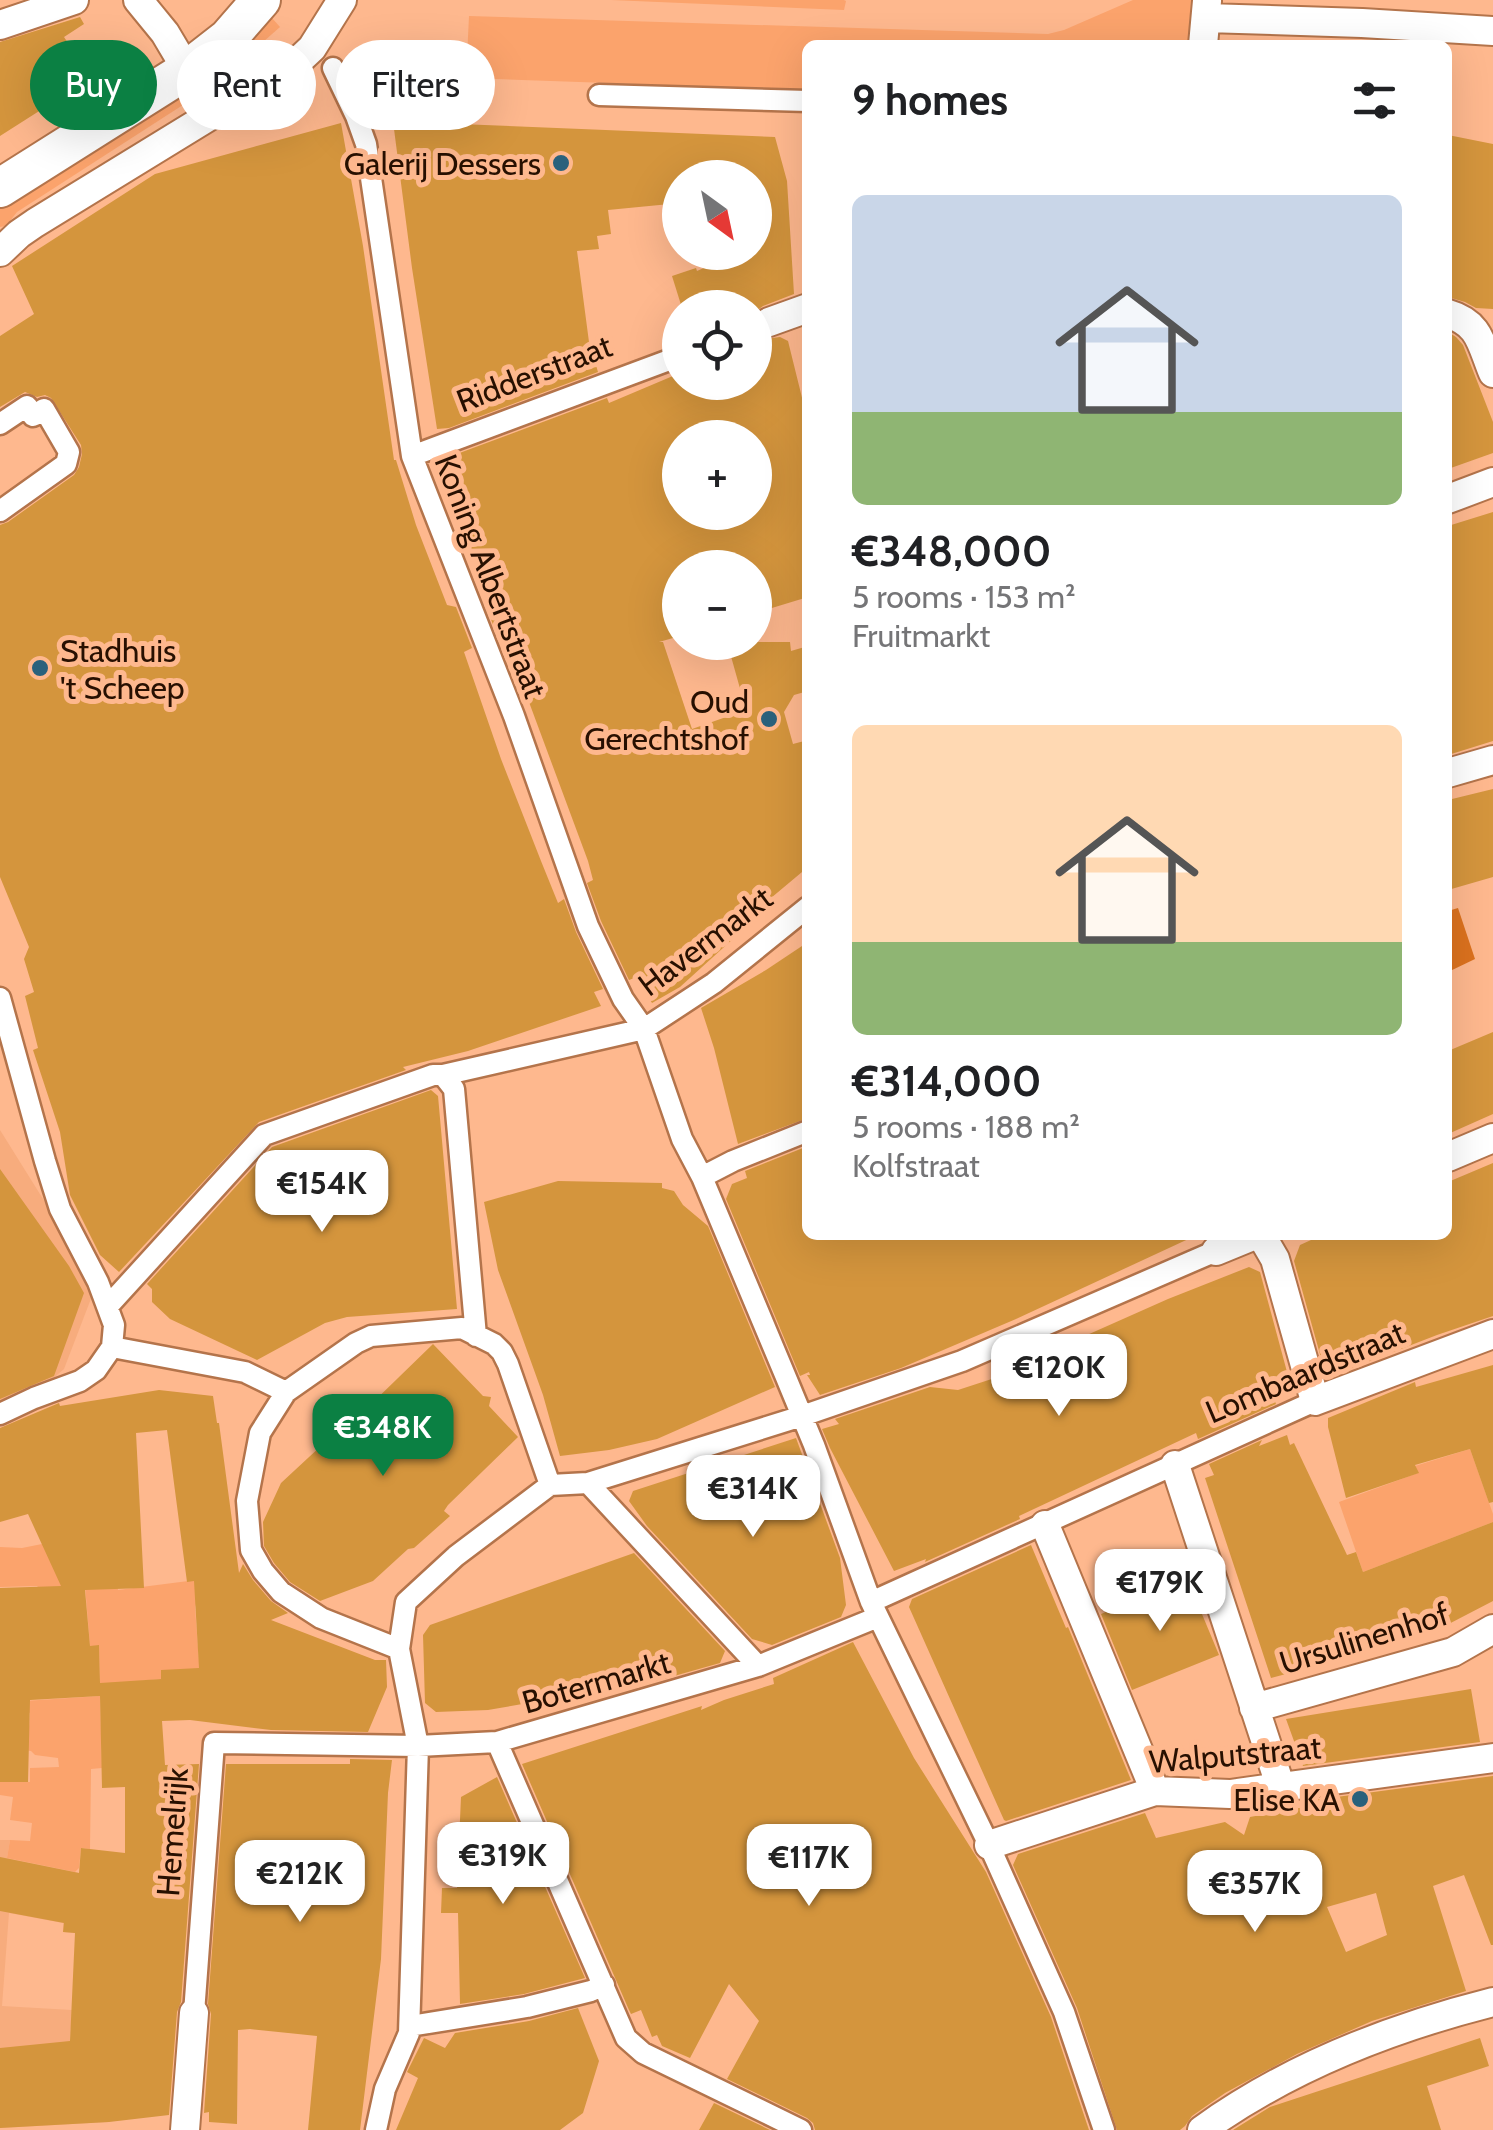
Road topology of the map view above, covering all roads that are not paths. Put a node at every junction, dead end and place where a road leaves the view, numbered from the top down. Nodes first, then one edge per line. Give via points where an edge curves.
1 (74, 0) edge
2 (138, 0) edge
3 (260, 0) edge
4 (342, 0) edge
5 (1205, 21) edge
6 (0, 26) edge
7 (1493, 31) edge
8 (225, 40) edge
9 (177, 53) edge
10 (333, 68) dead end
11 (177, 76) edge
12 (599, 96) dead end
13 (802, 101) edge
14 (0, 188) edge
15 (0, 252) edge
16 (802, 310) edge
17 (1452, 315) edge
18 (772, 321) edge
19 (662, 363) edge
20 (1493, 373) edge
21 (0, 424) edge
22 (412, 456) junction
23 (1493, 482) edge
24 (1452, 497) edge
25 (0, 512) edge
26 (1493, 760) edge
27 (1452, 772) edge
28 (802, 912) edge
29 (0, 998) edge
30 (644, 1029) junction
31 (443, 1075) junction
32 (802, 1134) edge
33 (1493, 1138) edge
34 (1452, 1155) edge
35 (702, 1177) junction
36 (1245, 1240) edge
37 (1262, 1240) edge
38 (1216, 1251) joint
39 (109, 1305) junction
40 (1493, 1334) edge
41 (476, 1336) junction
42 (112, 1347) junction
43 (286, 1392) junction
44 (1315, 1401) junction
45 (0, 1414) edge
46 (802, 1416) junction
47 (1176, 1466) junction
48 (588, 1483) junction
49 (550, 1485) junction
50 (1045, 1525) junction
51 (875, 1609) junction
52 (1493, 1628) edge
53 (399, 1649) junction
54 (758, 1666) junction
55 (1254, 1708) junction
56 (497, 1742) junction
57 (418, 1746) junction
58 (1493, 1758) edge
59 (1281, 1788) junction
60 (1155, 1791) junction
61 (989, 1844) junction
62 (604, 1985) junction
63 (1493, 2002) edge
64 (194, 2014) joint
65 (410, 2026) junction
66 (185, 2130) edge
67 (376, 2130) edge
68 (801, 2130) edge
69 (1104, 2130) edge
70 (1202, 2130) edge

1 - 6 street
2 - 9 street
3 - 8 main road
4 - 15 street via 296,63 35,223
5 - 7 street
10 - 22 street, Koning Albertstraat via 366,144
11 - 14 main road
12 - 13 street
16 - 18 street
17 - 20 street via 1473,327
19 - 22 street, Ridderstraat
21 - 25 street via 27,406 33,416 44,409 69,452 66,464
22 - 30 street, Koning Albertstraat via 588,926
23 - 24 street
26 - 27 street
28 - 30 street, Havermarkt via 714,984
29 - 39 street via 60,1209
30 - 31 street, Havermarkt
30 - 35 street, Koning Albertstraat
31 - 39 street, Havermarkt via 264,1134
31 - 41 street via 454,1089
32 - 35 street
33 - 34 street
35 - 46 street, Koning Albertstraat
36 - 38 street
37 - 44 street via 1275,1259
38 - 46 street via 962,1361
39 - 42 street
40 - 44 street, Lombaardstraat
41 - 43 street via 462,1328 371,1336
41 - 49 street via 494,1344 508,1364
42 - 43 street via 245,1372
42 - 45 street via 80,1381
43 - 53 street via 260,1433 248,1502 251,1550 282,1592 321,1618
44 - 47 street, Lombaardstraat
46 - 48 street
46 - 51 street, Koning Albertstraat
47 - 50 street, Lombaardstraat
47 - 55 street
48 - 49 street
48 - 54 street
49 - 53 street via 406,1602
50 - 51 street, Lombaardstraat
50 - 60 street
51 - 54 street, Botermarkt
51 - 61 street, Koning Albertstraat
52 - 55 street, Ursulinenhof via 1454,1652
53 - 57 street
54 - 56 street, Botermarkt
55 - 59 street
56 - 57 street, Botermarkt
56 - 62 street
57 - 64 street, Hemelrijk via 214,1743
57 - 65 street
58 - 59 street, Walputstraat
59 - 60 street, Walputstraat
60 - 61 street, Walputstraat
61 - 69 street, Koning Albertstraat via 1064,2012
62 - 65 street via 527,2007
62 - 68 street via 626,2038 643,2052
63 - 70 street via 1440,2015 1308,2066
64 - 66 street, Hemelrijk
65 - 67 street

